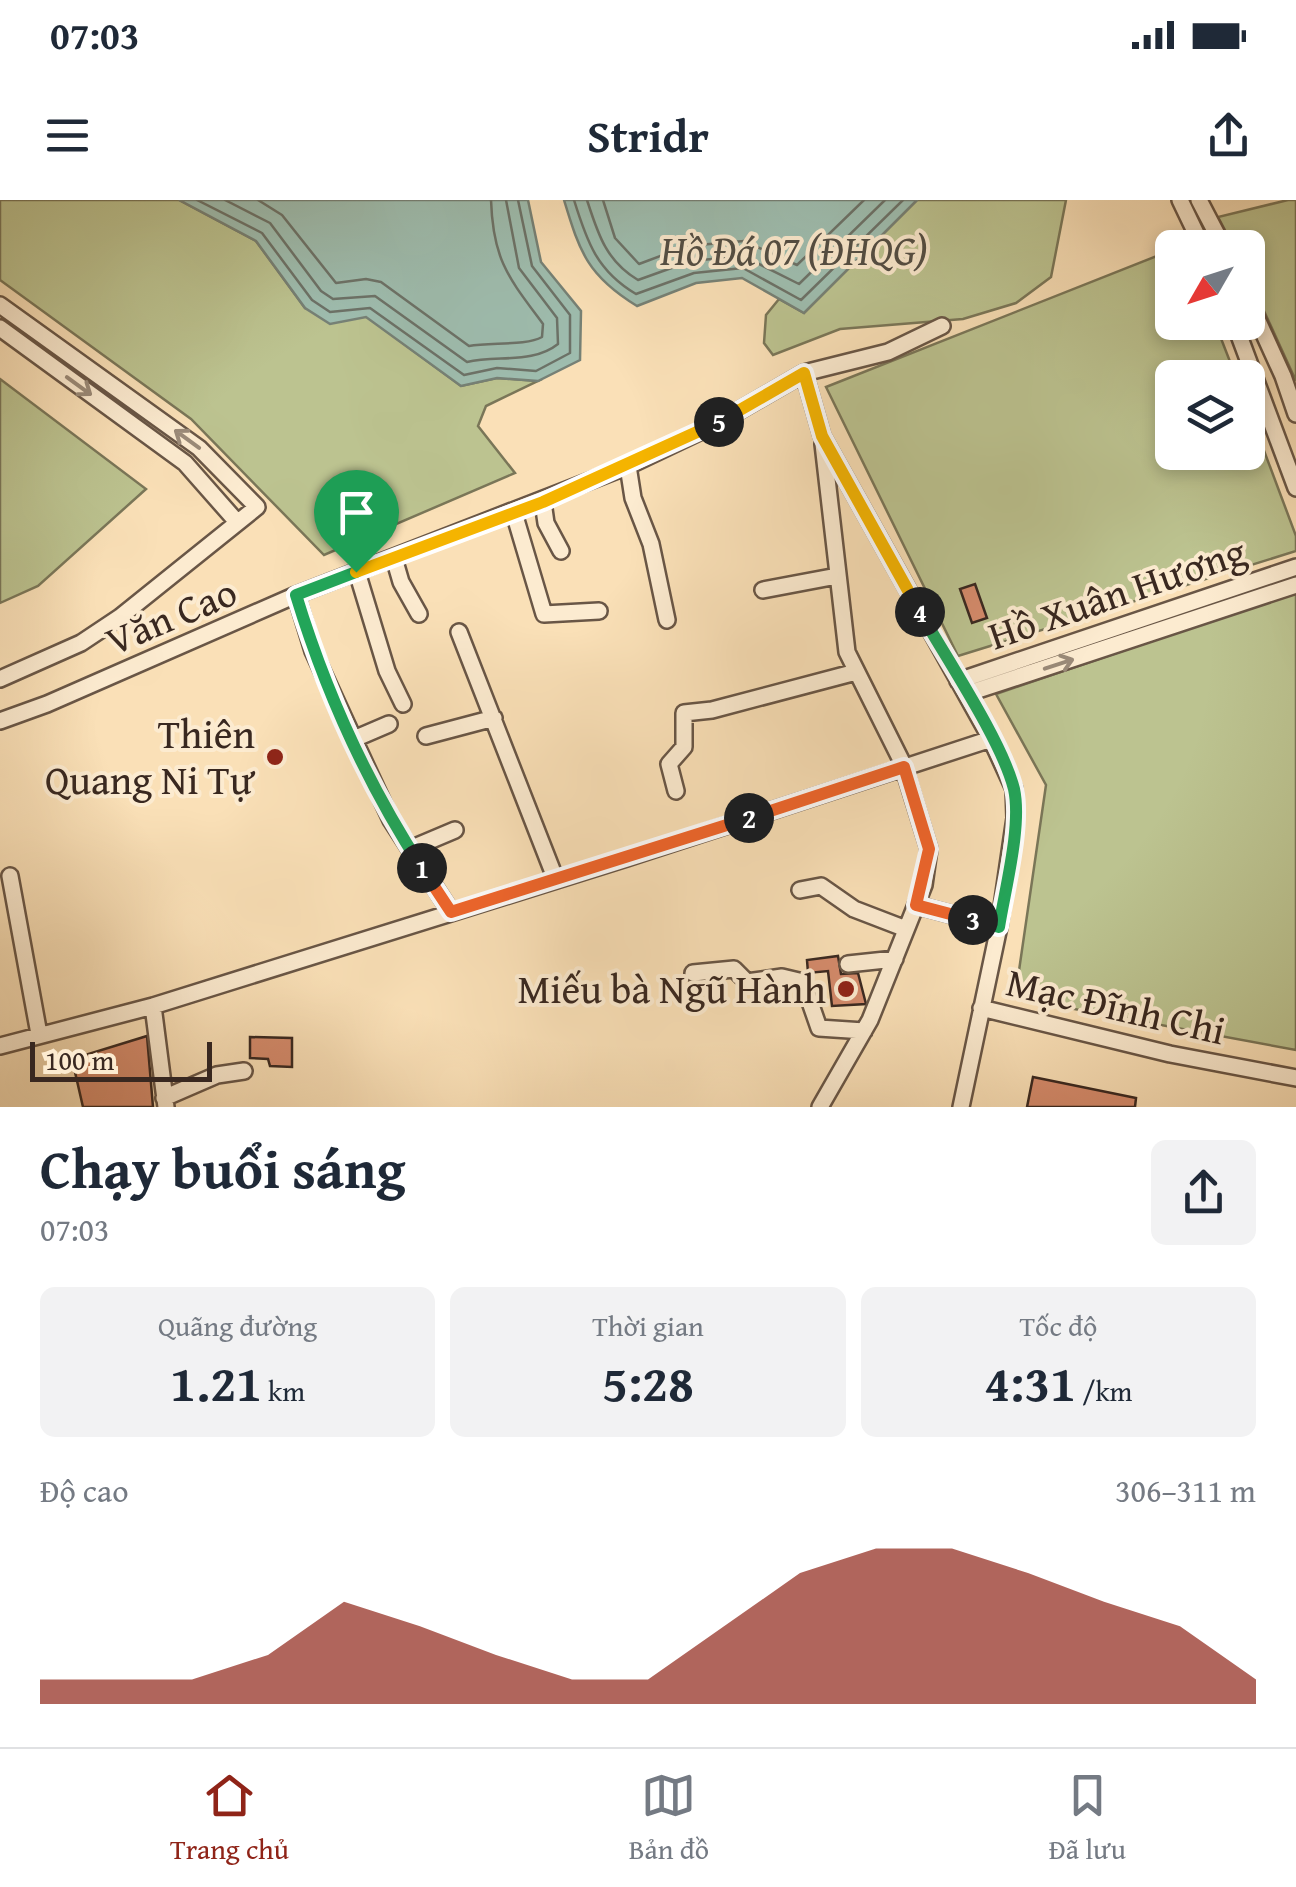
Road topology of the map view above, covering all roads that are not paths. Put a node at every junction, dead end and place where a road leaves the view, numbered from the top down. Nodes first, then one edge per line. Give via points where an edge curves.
1 (1180, 200) edge
2 (1199, 200) edge
3 (1208, 215) junction
4 (1192, 221) junction
5 (1196, 230) edge
6 (1215, 230) edge
7 (0, 305) edge
8 (942, 326) dead end
9 (0, 328) edge
10 (1265, 335) edge
11 (1241, 340) edge
12 (804, 373) junction
13 (1296, 414) edge
14 (822, 436) junction
15 (628, 466) junction
16 (1296, 488) edge
17 (543, 502) junction
18 (514, 513) junction
19 (237, 522) junction
20 (560, 551) dead end
21 (394, 558) junction
22 (1296, 567) edge
23 (356, 572) junction
24 (837, 576) junction
25 (1296, 585) edge
26 (762, 590) dead end
27 (296, 595) junction
28 (599, 612) dead end
29 (418, 614) dead end
30 (667, 620) dead end
31 (459, 632) dead end
32 (856, 672) junction
33 (0, 678) edge
34 (962, 688) junction
35 (403, 704) dead end
36 (494, 718) junction
37 (0, 720) edge
38 (389, 724) dead end
39 (426, 736) dead end
40 (354, 739) junction
41 (991, 739) junction
42 (904, 767) junction
43 (676, 791) dead end
44 (455, 830) dead end
45 (410, 849) junction
46 (10, 876) dead end
47 (556, 880) junction
48 (800, 890) dead end
49 (916, 905) junction
50 (451, 912) junction
51 (999, 927) junction
52 (906, 929) junction
53 (894, 959) junction
54 (848, 964) dead end
55 (693, 973) dead end
56 (152, 1006) junction
57 (980, 1008) junction
58 (864, 1031) junction
59 (39, 1034) junction
60 (0, 1046) edge
61 (244, 1071) dead end
62 (1296, 1078) edge
63 (165, 1102) edge
64 (820, 1107) edge
65 (960, 1107) edge

1 - 4 street
2 - 3 street
3 - 4 street
3 - 6 street
4 - 5 street
19 -> 7 street via 256,507 199,448
8 - 12 street, Văn Cao via 888,352
9 -> 19 street via 185,463
10 - 13 street
11 - 16 street
12 - 14 street
12 - 15 street, Văn Cao
14 - 24 street
14 - 34 street
15 - 17 street, Văn Cao
15 - 30 street
17 - 18 street, Văn Cao
17 - 20 street
18 - 21 street, Văn Cao
18 - 28 street via 544,614
19 - 33 street via 81,643
21 - 23 street, Văn Cao
21 - 29 street
22 - 34 street, Hồ Xuân Hương
23 - 27 street, Văn Cao
23 - 35 street
24 - 26 street
24 - 32 street via 841,624
34 -> 25 street, Hồ Xuân Hương
27 - 37 street, Văn Cao
27 - 40 street via 313,651
31 - 36 street
32 - 42 street
32 - 43 street via 684,713 684,747 670,764
34 - 41 street
36 - 39 street
36 - 47 street
38 - 40 street
40 - 45 street
41 - 42 street
41 - 51 street via 1014,789
42 - 47 street
42 - 49 street via 929,849
44 - 45 street
45 - 50 street
46 - 59 street
47 - 50 street
48 - 52 street via 821,886 854,909
49 - 51 street
49 - 52 street
50 - 56 street
51 - 57 street
52 - 53 street
53 - 54 street
53 - 58 street
55 - 58 street via 734,969 747,982 803,982 819,1028
56 - 59 street
56 - 63 street
57 - 62 street, Mạc Đĩnh Chi
57 - 65 street
58 - 64 street
59 - 60 street
61 - 63 street via 216,1075

